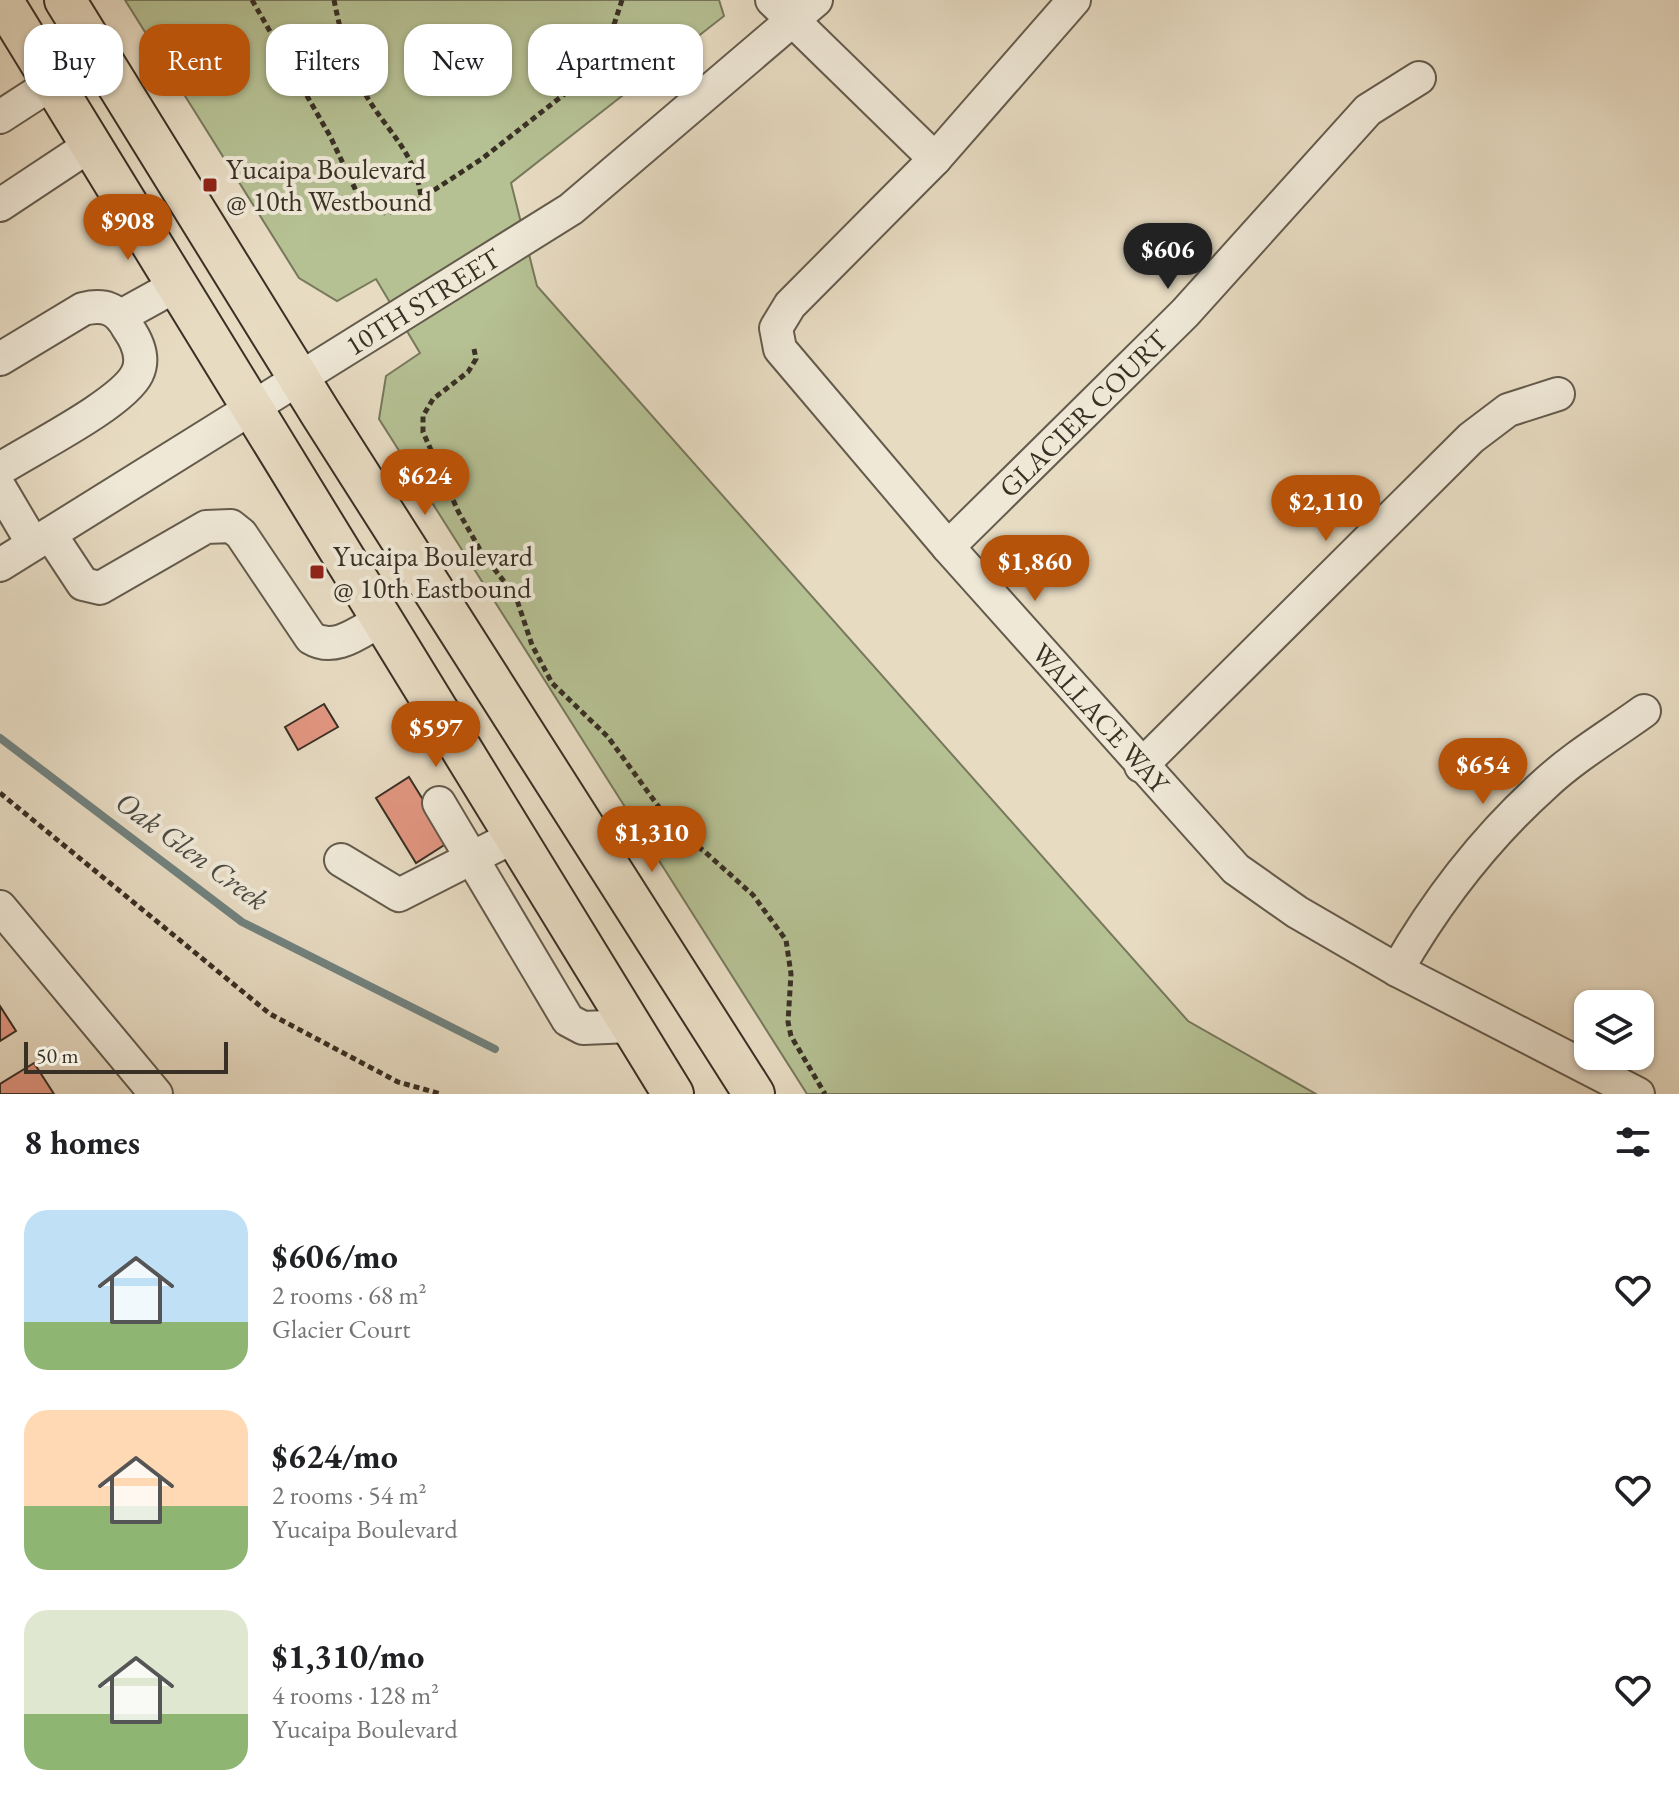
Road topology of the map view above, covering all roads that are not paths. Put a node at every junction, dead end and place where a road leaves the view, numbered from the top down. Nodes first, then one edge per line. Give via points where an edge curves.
1 (2, 0) edge
2 (65, 0) edge
3 (816, 0) edge
4 (1074, 0) edge
5 (782, 12) edge
6 (24, 35) edge
7 (1419, 78) dead end
8 (32, 96) edge
9 (63, 96) edge
10 (0, 117) edge
11 (92, 144) junction
12 (935, 159) junction
13 (0, 205) edge
14 (179, 284) junction
15 (121, 316) junction
16 (0, 359) edge
17 (300, 380) junction
18 (1558, 394) dead end
19 (255, 409) junction
20 (0, 469) edge
21 (0, 488) edge
22 (42, 539) junction
23 (948, 547) junction
24 (0, 565) edge
25 (383, 619) junction
26 (1644, 711) dead end
27 (1141, 766) junction
28 (439, 803) dead end
29 (515, 836) junction
30 (472, 857) junction
31 (341, 860) dead end
32 (0, 907) edge
33 (584, 949) junction
34 (1397, 970) junction
35 (539, 971) junction
36 (631, 1026) junction
37 (156, 1094) edge
38 (673, 1094) edge
39 (754, 1094) edge
40 (1638, 1094) edge

1 - 6 main road
2 - 17 main road
3 - 5 street, 10TH STREET
4 - 12 street, WALLACE WAY
5 - 12 street
5 - 17 street, 10TH STREET via 571,209
7 - 23 street, GLACIER COURT via 1368,110 1185,313
8 - 10 street
9 - 11 main road
11 - 13 street
11 - 14 main road
12 - 23 street, WALLACE WAY via 790,305 776,328 780,349
14 - 15 street
14 - 19 main road
15 - 16 street via 109,307 83,309
15 - 20 street via 141,355 138,374 118,396
17 - 19 street, 10TH STREET
17 - 39 main road
18 - 27 street via 1508,410 1471,438
19 - 22 street, 10TH STREET
19 - 25 main road
21 - 22 street
22 - 24 street, 10TH STREET
22 - 25 street via 83,584 100,588 206,527 231,526 311,638 334,645
23 - 27 street, WALLACE WAY
25 - 29 main road
26 - 34 street via 1547,782 1474,855
27 - 34 street, WALLACE WAY via 1236,869 1297,912
28 - 30 street
29 - 30 street
29 - 33 main road
30 - 31 street via 399,895
30 - 35 street
32 - 37 street
33 - 35 street
33 - 36 main road
34 - 40 street, WALLACE WAY
35 - 36 street via 568,1020 583,1028
36 - 38 main road

